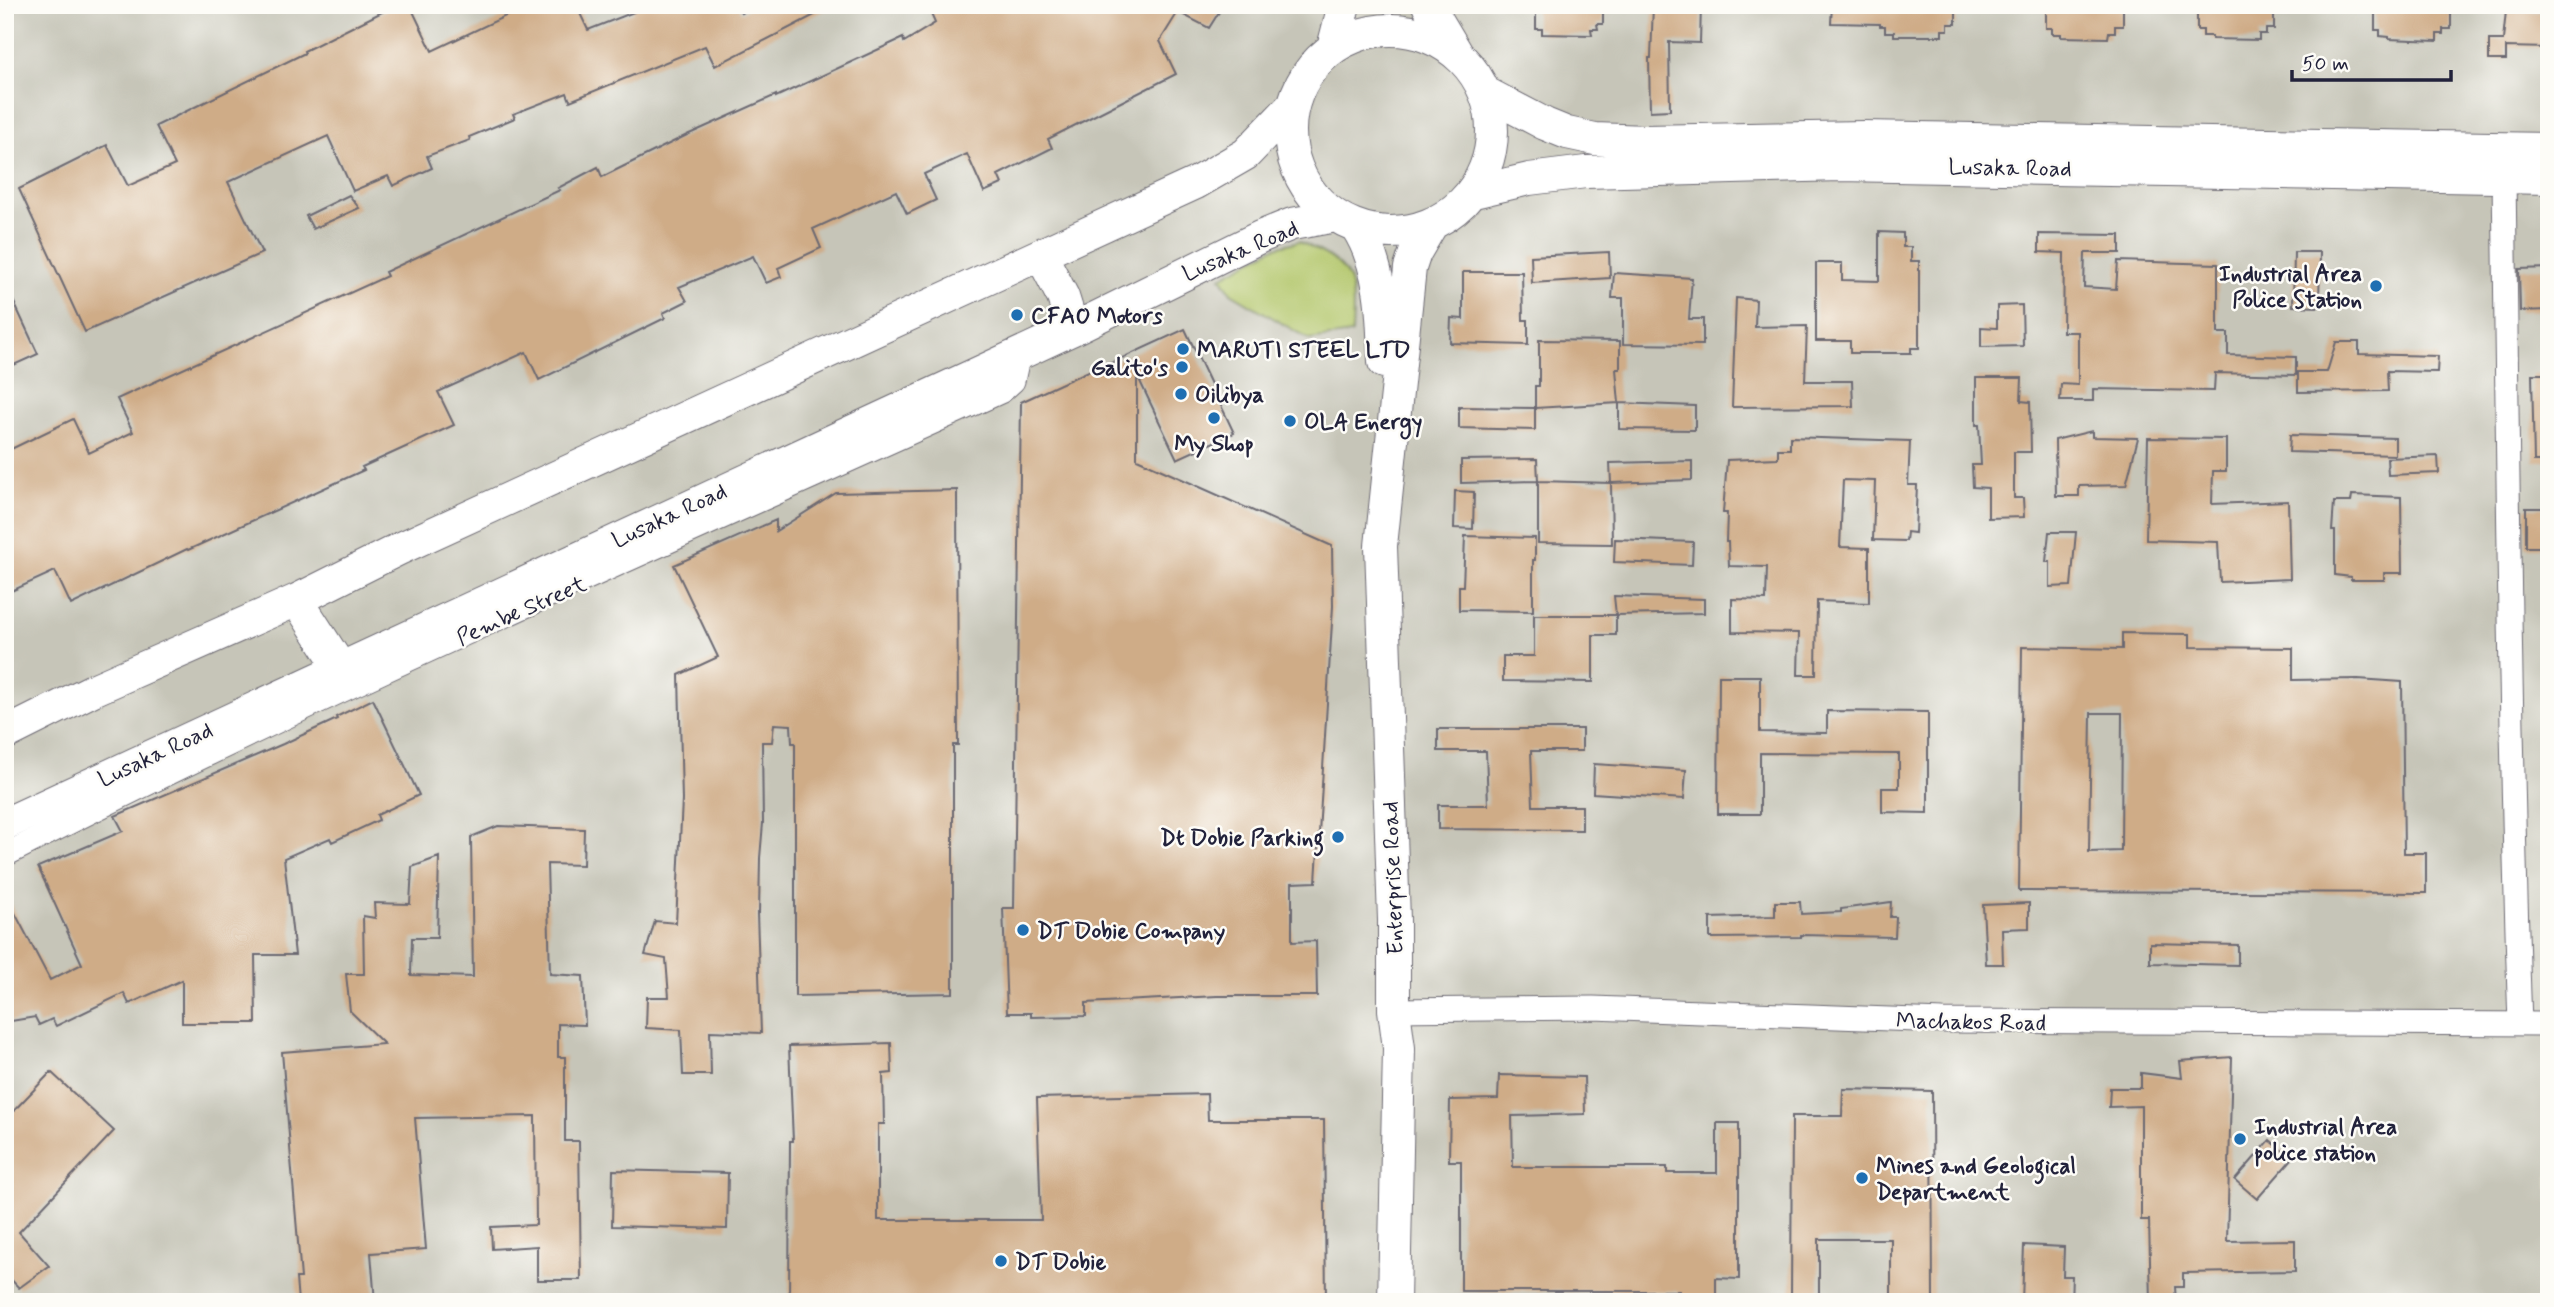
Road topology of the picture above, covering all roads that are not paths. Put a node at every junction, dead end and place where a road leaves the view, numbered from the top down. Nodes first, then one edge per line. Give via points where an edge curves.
1 (1345, 5) edge
2 (1428, 5) edge
3 (1333, 48) junction
4 (1458, 55) junction
5 (1486, 93) junction
6 (1292, 106) junction
7 (2549, 149) edge
8 (2504, 177) junction
9 (2549, 178) edge
10 (1474, 192) junction
11 (1346, 221) junction
12 (1432, 225) junction
13 (1041, 255) junction
14 (1073, 329) junction
15 (1390, 454) junction
16 (531, 592) junction
17 (298, 600) junction
18 (340, 667) junction
19 (5, 734) edge
20 (5, 824) edge
21 (5, 855) edge
22 (1394, 1010) junction
23 (2520, 1024) junction
24 (2549, 1024) edge
25 (1394, 1302) edge

1 - 3 main road
2 - 4 main road
3 - 4 main road via 1383,30 1410,31
3 - 6 main road via 1307,73
4 - 5 main road
5 - 7 main road, Lusaka Road via 1545,124 1595,139 1863,137
5 - 10 main road via 1492,144
6 - 11 main road via 1289,131 1302,180 1317,200
6 - 13 main road via 1246,154 1196,183
8 - 9 main road, Lusaka Road
8 - 10 main road, Lusaka Road via 1827,165 1586,172
8 - 23 street via 2511,768
10 - 12 main road
11 - 12 main road via 1381,232 1407,232
11 - 14 main road, Lusaka Road via 1292,224
11 - 15 main road, Enterprise Road via 1370,259 1381,298 1384,412
12 - 15 main road, Enterprise Road via 1410,268
13 - 14 main road via 1058,285
13 - 17 main road via 399,548
14 - 16 main road, Lusaka Road
15 - 22 main road, Enterprise Road via 1381,547
16 - 18 main road, Lusaka Road
16 - 21 street, Pembe Street via 374,676
17 - 18 main road
17 - 19 main road
18 - 20 main road, Lusaka Road
22 - 23 street, Machakos Road via 1592,1008 1943,1021
22 - 25 main road, Enterprise Road via 1399,1048
23 - 24 street, Machakos Road

